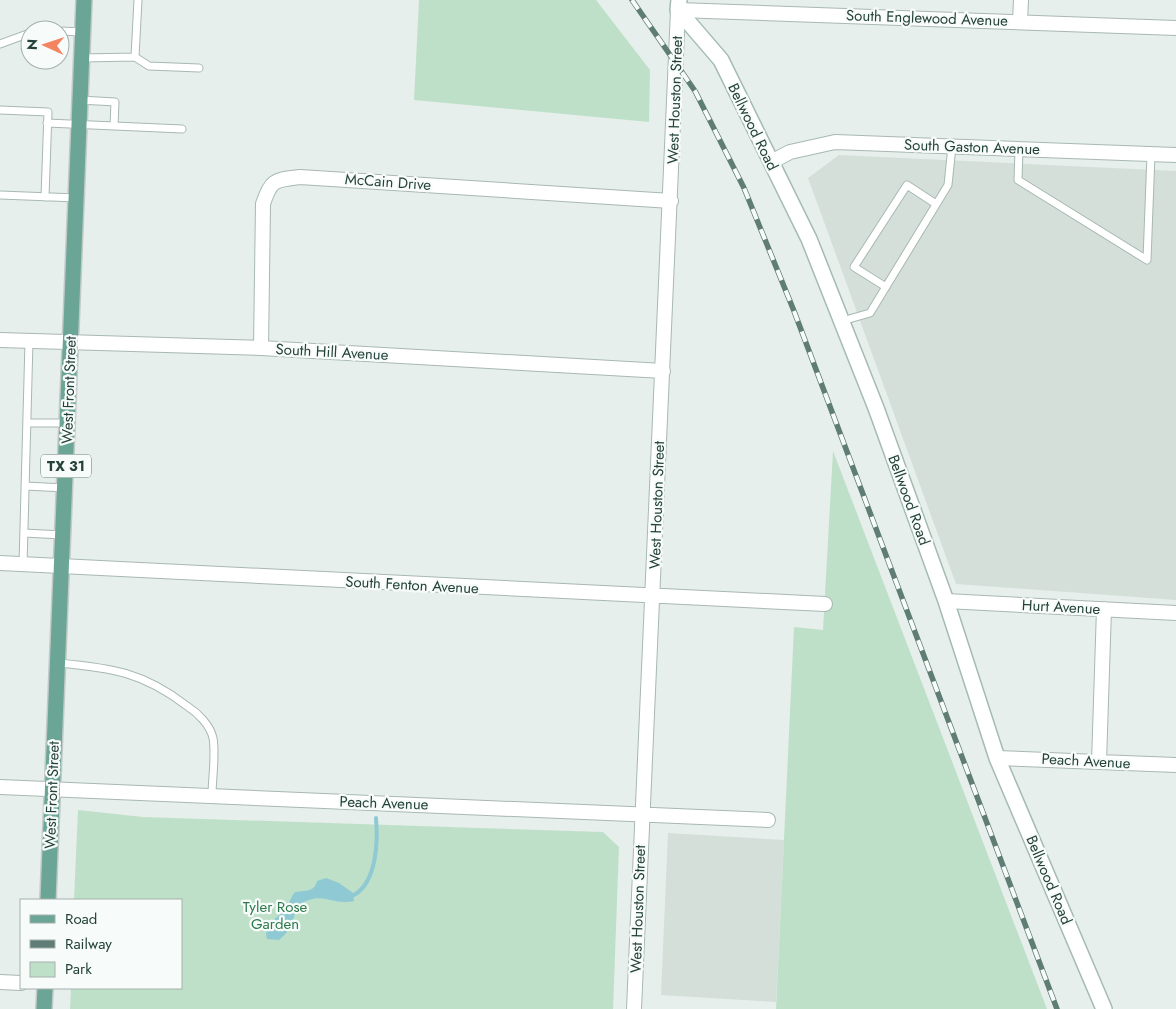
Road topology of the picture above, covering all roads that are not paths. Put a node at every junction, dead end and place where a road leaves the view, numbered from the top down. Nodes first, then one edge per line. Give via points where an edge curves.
1 (71, 0) edge
2 (138, 0) edge
3 (1021, 0) edge
4 (678, 5) edge
5 (83, 7) edge
6 (1020, 21) junction
7 (1176, 28) edge
8 (70, 31) edge
9 (82, 32) junction
10 (20, 37) edge
11 (0, 44) edge
12 (135, 57) junction
13 (82, 58) junction
14 (199, 68) dead end
15 (80, 100) junction
16 (0, 110) edge
17 (48, 123) junction
18 (80, 124) junction
19 (114, 126) junction
20 (182, 129) dead end
21 (952, 146) junction
22 (1019, 149) junction
23 (1151, 154) junction
24 (1176, 155) edge
25 (771, 162) junction
26 (0, 195) edge
27 (45, 197) junction
28 (77, 198) junction
29 (670, 201) junction
30 (936, 204) junction
31 (886, 287) junction
32 (842, 321) junction
33 (0, 340) edge
34 (29, 341) junction
35 (71, 343) junction
36 (261, 348) junction
37 (663, 371) junction
38 (27, 423) junction
39 (68, 424) junction
40 (25, 486) junction
41 (65, 488) junction
42 (24, 533) junction
43 (63, 535) junction
44 (0, 564) edge
45 (23, 565) junction
46 (62, 566) junction
47 (654, 597) junction
48 (946, 601) junction
49 (825, 604) dead end
50 (1104, 609) junction
51 (1176, 613) edge
52 (58, 663) junction
53 (997, 758) junction
54 (1099, 762) junction
55 (1176, 764) edge
56 (0, 787) edge
57 (52, 790) junction
58 (212, 796) junction
59 (642, 814) junction
60 (768, 820) dead end
61 (48, 899) edge
62 (0, 982) edge
63 (20, 983) edge
64 (45, 989) edge
65 (44, 1009) edge
66 (634, 1009) edge
67 (1104, 1009) edge

1 - 5 main road
2 - 12 lane
3 - 6 street
4 - 6 street, South Englewood Avenue
4 - 25 street, Bellwood Road via 720,60
4 - 29 street, West Houston Street
5 - 9 main road, West Front Street / TX 31
6 - 7 street, South Englewood Avenue
8 - 9 lane
9 - 13 main road, West Front Street / TX 31
10 - 11 lane
12 - 13 lane
12 - 14 lane via 149,66
13 - 15 main road, West Front Street / TX 31
15 - 18 main road, West Front Street / TX 31
15 - 19 lane via 115,102
16 - 17 lane via 48,112
17 - 18 lane
17 - 27 lane
18 - 19 lane
18 - 28 main road, West Front Street / TX 31
19 - 20 lane
21 - 22 street, South Gaston Avenue
21 - 25 street, South Gaston Avenue via 835,142 790,152
21 - 30 lane via 948,185
22 - 23 street, South Gaston Avenue
22 - 23 lane via 1018,180 1147,260
23 - 24 street, South Gaston Avenue
25 - 32 street, Bellwood Road via 810,238
26 - 27 lane
27 - 28 lane
28 - 35 main road, West Front Street / TX 31
29 - 36 street, McCain Drive via 300,177 280,179 268,187 263,204
29 - 37 street, West Houston Street
30 - 31 lane
30 - 31 lane via 907,185 854,267
31 - 32 lane via 870,313
32 - 48 street, Bellwood Road
33 - 34 street, South Hill Avenue
34 - 35 street, South Hill Avenue
34 - 38 lane
35 - 36 street, South Hill Avenue
35 - 39 main road, West Front Street / TX 31
36 - 37 street, South Hill Avenue
37 - 47 street, West Houston Street
38 - 39 lane
38 - 40 lane
39 - 41 main road, West Front Street / TX 31
40 - 41 lane
40 - 42 lane
41 - 43 main road, West Front Street / TX 31
42 - 43 lane
42 - 45 lane
43 - 46 main road, West Front Street / TX 31
44 - 45 street, South Fenton Avenue
45 - 46 street, South Fenton Avenue
46 - 47 street, South Fenton Avenue
46 - 52 main road, West Front Street / TX 31
47 - 49 street, South Fenton Avenue
47 - 59 street, West Houston Street
48 - 50 street, Hurt Avenue
48 - 53 street, Bellwood Road
50 - 51 street, Hurt Avenue
50 - 54 street
52 - 57 main road, West Front Street / TX 31
52 - 58 lane via 116,670 141,677 201,716 213,737
53 - 54 street, Peach Avenue
53 - 67 street, Bellwood Road
54 - 55 street, Peach Avenue
56 - 57 street, Peach Avenue
57 - 58 street, Peach Avenue
57 - 61 main road, West Front Street / TX 31
58 - 59 street, Peach Avenue
59 - 60 street, Peach Avenue
59 - 66 street, West Houston Street
62 - 63 street
64 - 65 main road

